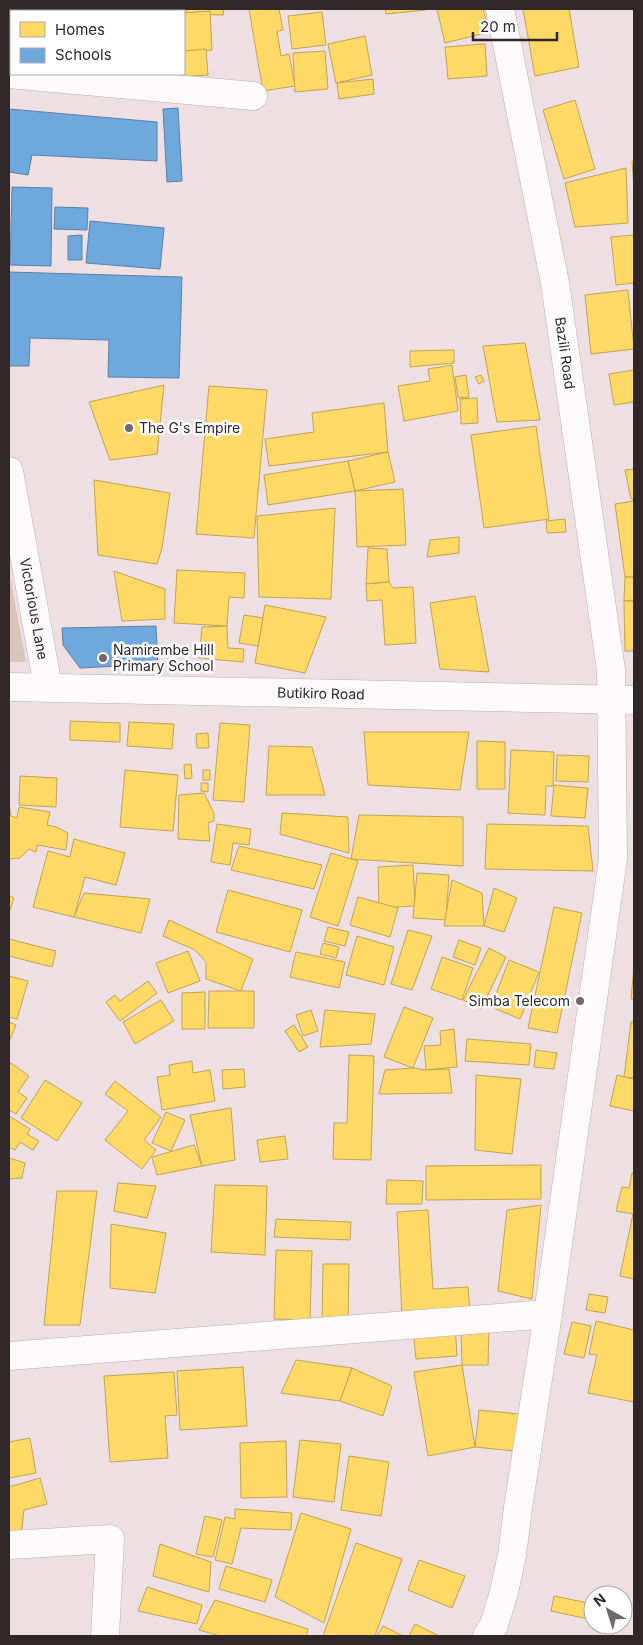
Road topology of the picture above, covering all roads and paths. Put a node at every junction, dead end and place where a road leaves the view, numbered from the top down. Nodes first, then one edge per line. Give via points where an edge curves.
1 (500, 9) edge
2 (20, 75) edge
3 (253, 96) dead end
4 (9, 471) edge
5 (9, 687) edge
6 (48, 688) junction
7 (623, 700) edge
8 (548, 1314) junction
9 (9, 1356) edge
10 (9, 1545) edge
11 (105, 1636) edge
12 (487, 1636) edge

1 - 7 street, Bazili Road via 555,283 611,670
2 - 3 street
4 - 6 street, Victorious Lane
5 - 6 street, Butikiro Road
6 - 7 street, Butikiro Road
7 - 8 street, Bazili Road via 613,860
8 - 9 street
8 - 12 street, Bazili Road via 512,1555 494,1625
10 - 11 street via 110,1539

